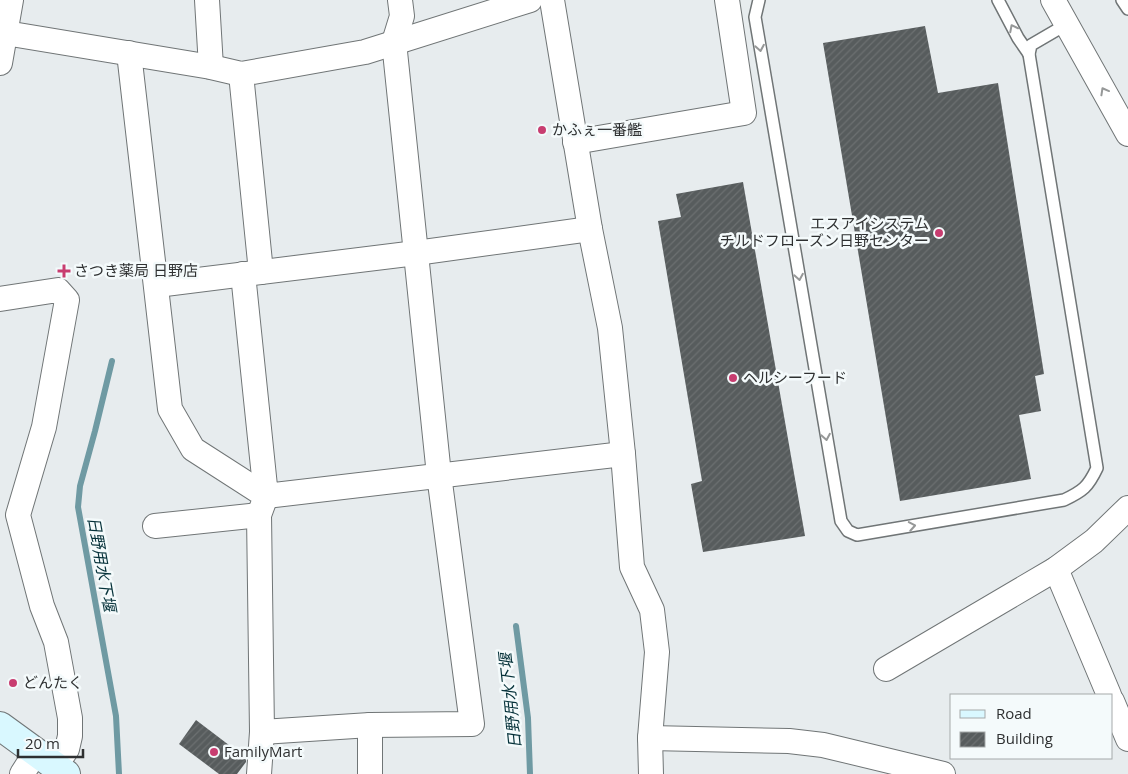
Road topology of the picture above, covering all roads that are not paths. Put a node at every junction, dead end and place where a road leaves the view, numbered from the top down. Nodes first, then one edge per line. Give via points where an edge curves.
1 (11, 0) edge
2 (206, 0) edge
3 (400, 0) edge
4 (530, 0) edge
5 (552, 0) edge
6 (727, 0) edge
7 (759, 0) edge
8 (998, 0) edge
9 (1054, 0) edge
10 (1122, 0) edge
11 (1128, 9) edge
12 (1067, 24) junction
13 (3, 33) edge
14 (394, 42) junction
15 (129, 53) junction
16 (1029, 54) junction
17 (0, 63) edge
18 (211, 67) junction
19 (241, 74) junction
20 (1128, 134) edge
21 (575, 142) junction
22 (590, 229) junction
23 (416, 253) junction
24 (252, 273) junction
25 (157, 285) junction
26 (0, 300) edge
27 (624, 454) junction
28 (439, 475) junction
29 (262, 505) junction
30 (1128, 508) edge
31 (155, 526) dead end
32 (1056, 569) junction
33 (886, 669) dead end
34 (1109, 694) edge
35 (1113, 703) edge
36 (370, 725) junction
37 (0, 726) edge
38 (262, 732) junction
39 (650, 738) junction
40 (1128, 739) edge
41 (45, 767) edge
42 (258, 774) edge
43 (370, 774) edge
44 (651, 774) edge
45 (943, 774) edge

1 - 13 street
2 - 18 street
3 - 14 street via 402,16
4 - 14 street
5 - 21 street
6 - 21 street via 744,112
7 -> 16 lane via 755,17 841,520 848,531 857,535 1064,500 1081,492 1097,468
16 -> 8 lane
9 - 12 street
10 - 11 lane
12 - 16 lane via 1031,45
20 -> 12 street
13 - 15 street
13 - 17 street
14 - 19 street via 365,52
14 - 23 street
15 - 18 street
15 - 25 street
18 - 19 street
19 - 24 street
21 - 22 street
22 - 23 street
22 - 27 street via 610,328
23 - 24 street
23 - 28 street
24 - 25 street
24 - 29 street
25 - 29 street via 170,409 193,449
26 - 41 street via 58,290 67,300 44,427 18,515 42,606 56,642 70,718 66,749
27 - 28 street
27 - 39 street via 632,567 652,610 657,652
28 - 29 street
28 - 36 street via 472,724
29 - 31 street
29 - 38 street
30 - 32 street via 1094,541
32 - 33 street
32 - 34 street
35 - 40 street
36 - 38 street
36 - 43 street
37 - 41 main road
38 - 42 street
39 - 44 street
39 - 45 street via 789,741 823,745

